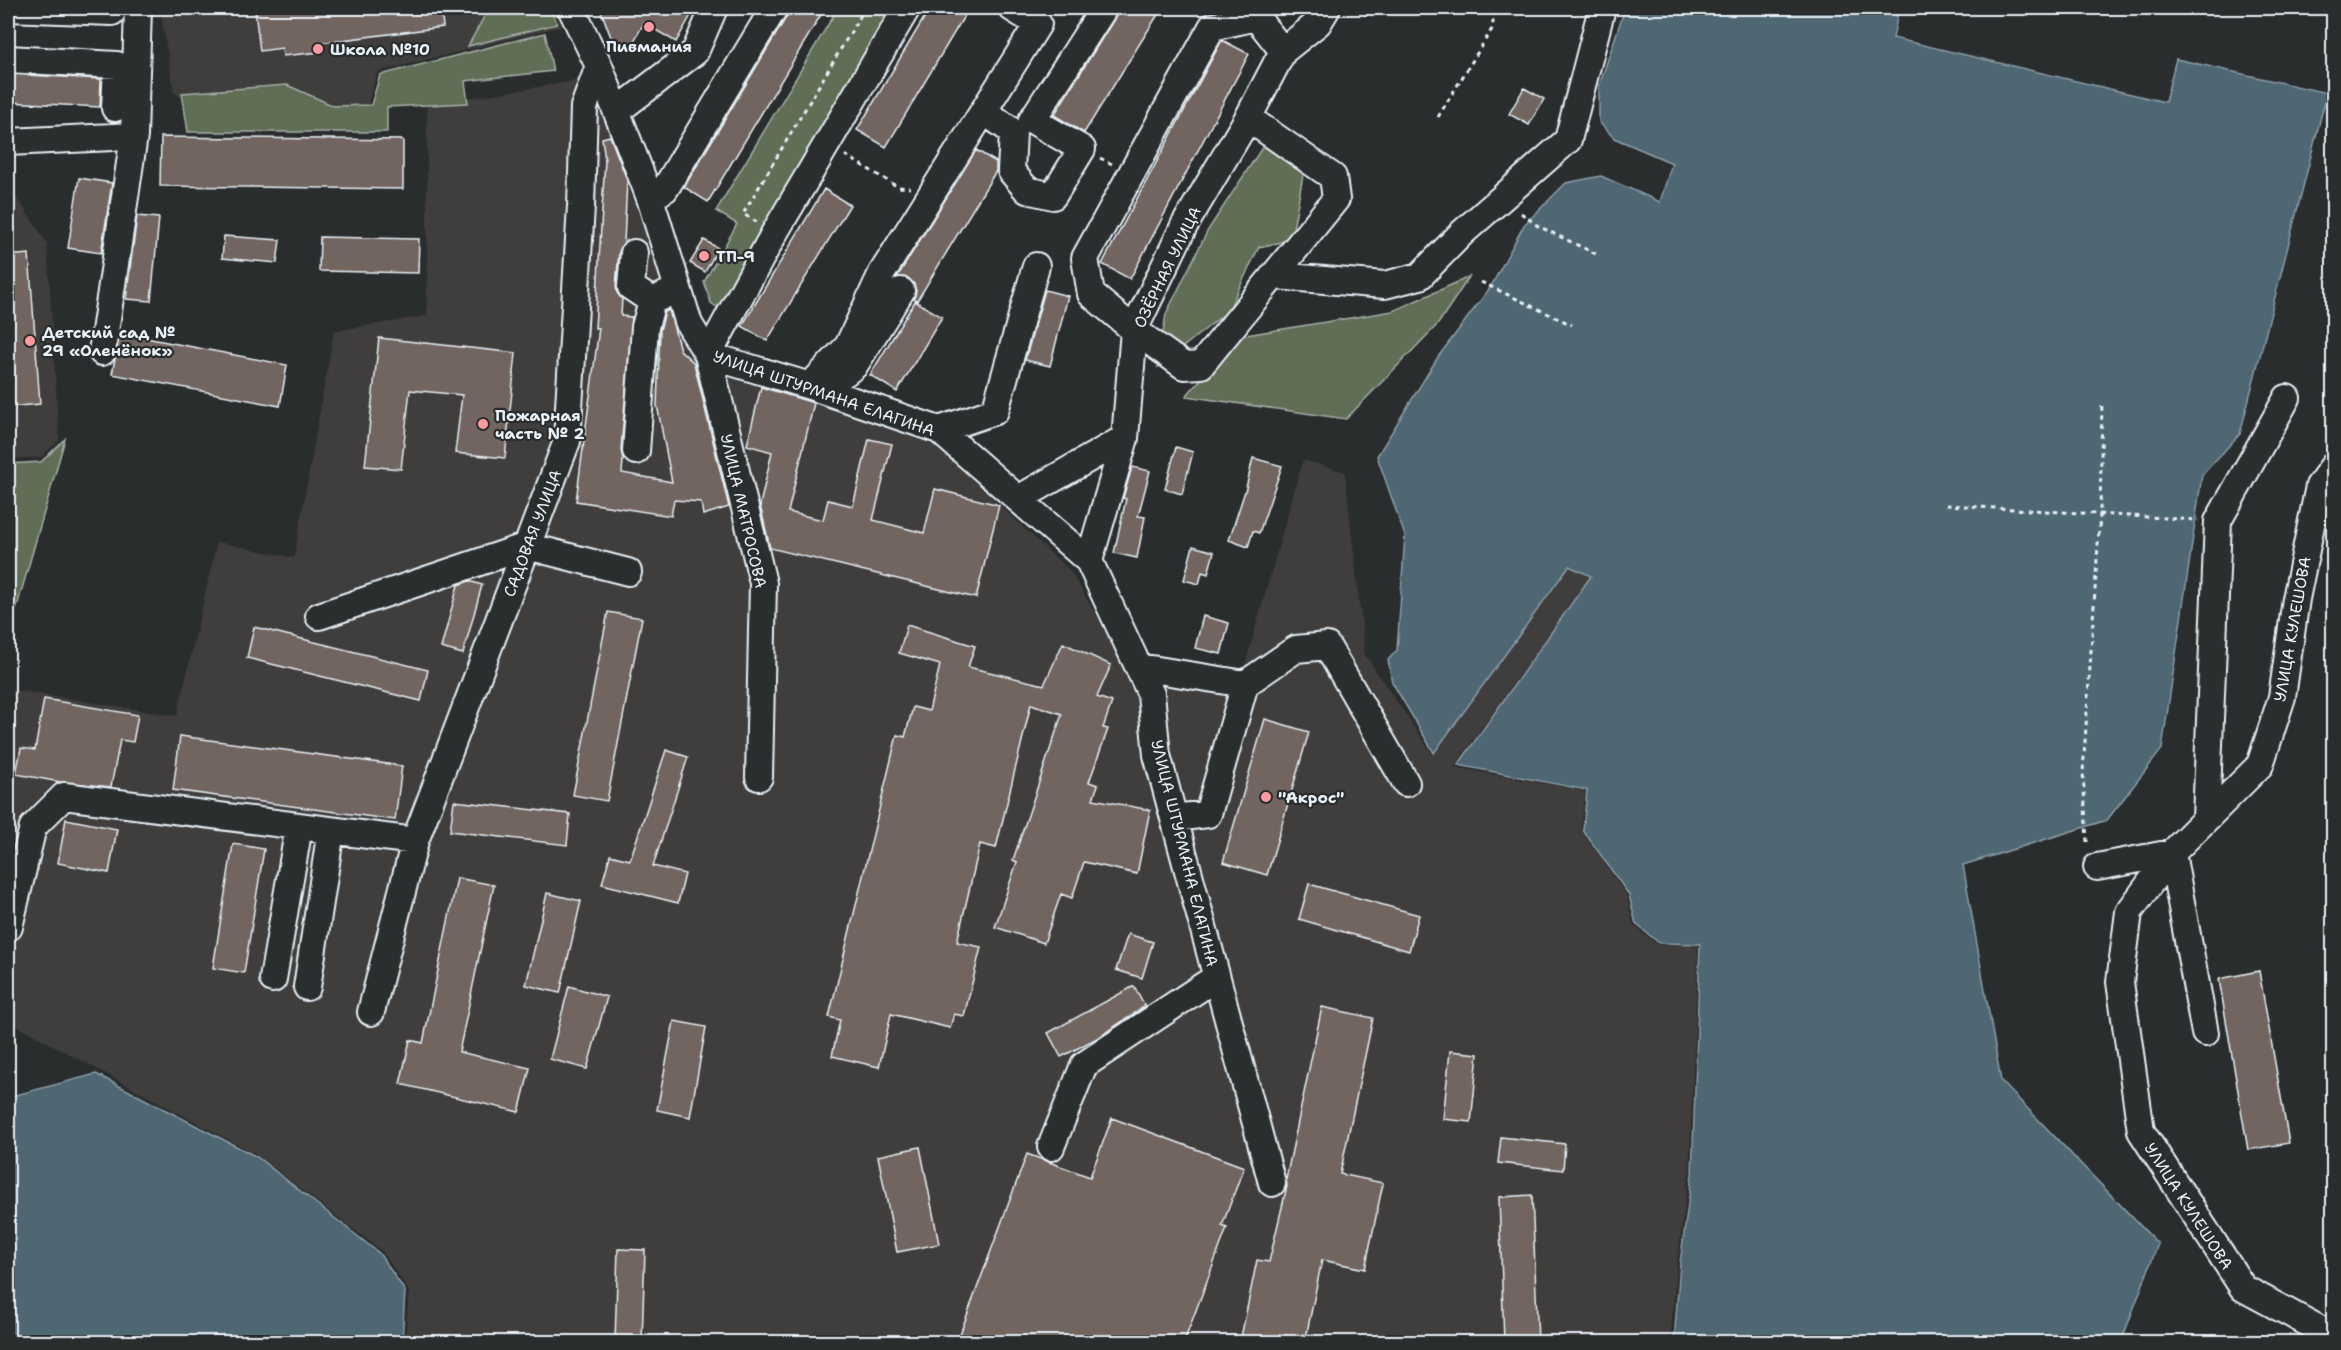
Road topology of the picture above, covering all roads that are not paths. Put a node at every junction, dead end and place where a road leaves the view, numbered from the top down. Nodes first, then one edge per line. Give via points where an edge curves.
1 (8, 8) edge
2 (138, 8) edge
3 (571, 8) edge
4 (714, 8) edge
5 (774, 8) edge
6 (907, 8) edge
7 (1012, 8) edge
8 (1104, 8) edge
9 (1327, 8) edge
10 (1602, 8) edge
11 (112, 12) dead end
12 (1256, 12) edge
13 (1283, 51) junction
14 (8, 59) edge
15 (598, 66) junction
16 (115, 108) dead end
17 (617, 111) junction
18 (984, 111) junction
19 (1248, 118) junction
20 (134, 136) junction
21 (8, 142) edge
22 (650, 198) junction
23 (634, 253) dead end
24 (1036, 266) dead end
25 (1276, 276) junction
26 (678, 289) junction
27 (901, 291) dead end
28 (652, 301) junction
29 (1134, 330) junction
30 (102, 352) dead end
31 (708, 355) junction
32 (816, 380) junction
33 (2287, 398) dead end
34 (939, 430) junction
35 (1125, 438) junction
36 (636, 451) dead end
37 (2334, 465) edge
38 (1018, 500) junction
39 (527, 546) junction
40 (1089, 561) junction
41 (628, 572) dead end
42 (319, 616) dead end
43 (1138, 667) junction
44 (1245, 684) junction
45 (759, 777) dead end
46 (1406, 783) dead end
47 (1174, 818) junction
48 (2206, 819) junction
49 (299, 826) junction
50 (331, 830) junction
51 (415, 841) junction
52 (2172, 853) junction
53 (2097, 867) dead end
54 (9, 927) dead end
55 (1215, 978) junction
56 (273, 979) dead end
57 (306, 987) dead end
58 (371, 1012) dead end
59 (2205, 1033) dead end
60 (1051, 1147) dead end
61 (1272, 1183) dead end
62 (2334, 1337) edge

1 - 11 street
2 - 20 street
3 - 15 street
4 - 17 street via 695,52
5 - 22 street via 664,189
6 - 31 street via 775,232
7 - 18 street via 1038,24
8 - 18 street via 1032,120 1082,149 1053,195 1027,190 1011,171 1013,132
9 - 13 street, ОЗЁРНАЯ УЛИЦА via 1318,23
10 - 25 street via 1568,140 1419,276 1385,285
12 - 13 street
12 - 29 street via 1212,27 1085,258 1091,294
13 - 19 street, ОЗЁРНАЯ УЛИЦА
14 - 16 street via 117,65
15 - 17 street, УЛИЦА ШТУРМАНА ЕЛАГИНА
15 - 39 street, САДОВАЯ УЛИЦА via 584,107 567,441
17 - 22 street, УЛИЦА ШТУРМАНА ЕЛАГИНА
18 - 32 street via 882,273 848,346
19 - 25 street via 1333,177 1336,200
19 - 29 street, ОЗЁРНАЯ УЛИЦА via 1184,226
20 - 21 street
20 - 30 street
22 - 26 street, УЛИЦА ШТУРМАНА ЕЛАГИНА
23 - 28 street via 631,286
24 - 34 street via 995,411
25 - 29 street via 1201,366 1184,366
26 - 28 street
26 - 31 street, УЛИЦА ШТУРМАНА ЕЛАГИНА via 689,324
27 - 32 street via 854,366 845,373
28 - 36 street via 645,327
29 - 35 street, ОЗЁРНАЯ УЛИЦА
31 - 32 street, УЛИЦА ШТУРМАНА ЕЛАГИНА
31 - 45 street, УЛИЦА МАТРОСОВА via 763,583
32 - 34 street, УЛИЦА ШТУРМАНА ЕЛАГИНА
33 - 48 street via 2218,521
34 - 38 street, УЛИЦА ШТУРМАНА ЕЛАГИНА
35 - 38 street
35 - 40 street, ОЗЁРНАЯ УЛИЦА
37 - 48 street, УЛИЦА КУЛЕШОВА via 2319,486 2296,599 2282,697 2260,765
38 - 40 street, УЛИЦА ШТУРМАНА ЕЛАГИНА
39 - 41 street
39 - 42 street
39 - 51 street, САДОВАЯ УЛИЦА
40 - 43 street, УЛИЦА ШТУРМАНА ЕЛАГИНА
43 - 44 street
43 - 47 street, УЛИЦА ШТУРМАНА ЕЛАГИНА via 1151,694 1157,755
44 - 46 street via 1296,649 1327,646
44 - 47 street via 1208,814
47 - 55 street, УЛИЦА ШТУРМАНА ЕЛАГИНА
48 - 52 street, УЛИЦА КУЛЕШОВА
49 - 50 street
49 - 54 street via 64,796 33,827
49 - 56 street
50 - 51 street
50 - 57 street
51 - 58 street, САДОВАЯ УЛИЦА
52 - 53 street
52 - 59 street
52 - 62 street, УЛИЦА КУЛЕШОВА via 2129,912 2121,982 2140,1131 2243,1288
55 - 60 street via 1084,1065
55 - 61 street, УЛИЦА ШТУРМАНА ЕЛАГИНА

